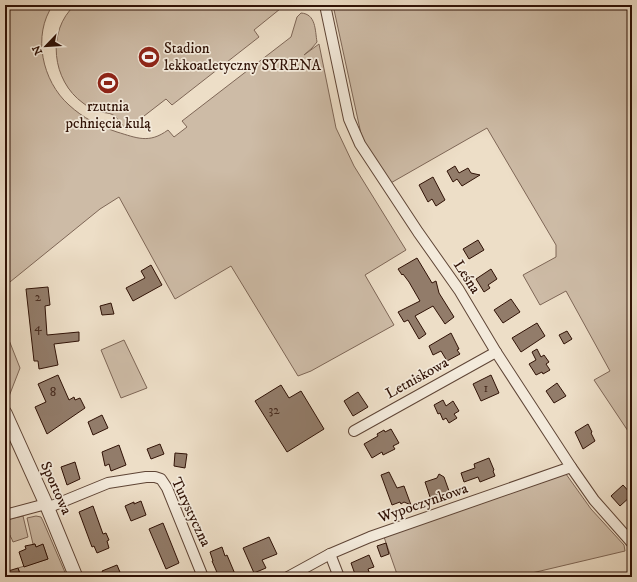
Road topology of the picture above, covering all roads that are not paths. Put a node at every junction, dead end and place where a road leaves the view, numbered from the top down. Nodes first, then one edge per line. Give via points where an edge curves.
1 (325, 5) edge
2 (496, 352) junction
3 (5, 413) edge
4 (354, 430) dead end
5 (572, 467) junction
6 (46, 506) junction
7 (5, 515) edge
8 (632, 543) edge
9 (330, 554) junction
10 (76, 577) edge
11 (203, 577) edge
12 (288, 577) edge
13 (339, 577) edge

1 - 2 street, Leśna via 349,119 360,144 459,290
2 - 4 street, Letniskowa
2 - 5 street, Leśna
3 - 6 street, Sportowa
5 - 8 street, Leśna via 594,500
5 - 9 street, Wypoczynkowa via 370,537
6 - 7 street
6 - 10 street, Sportowa
6 - 11 street, Turystyczna via 108,482 146,477 161,479
9 - 12 street, Wypoczynkowa
9 - 13 street

